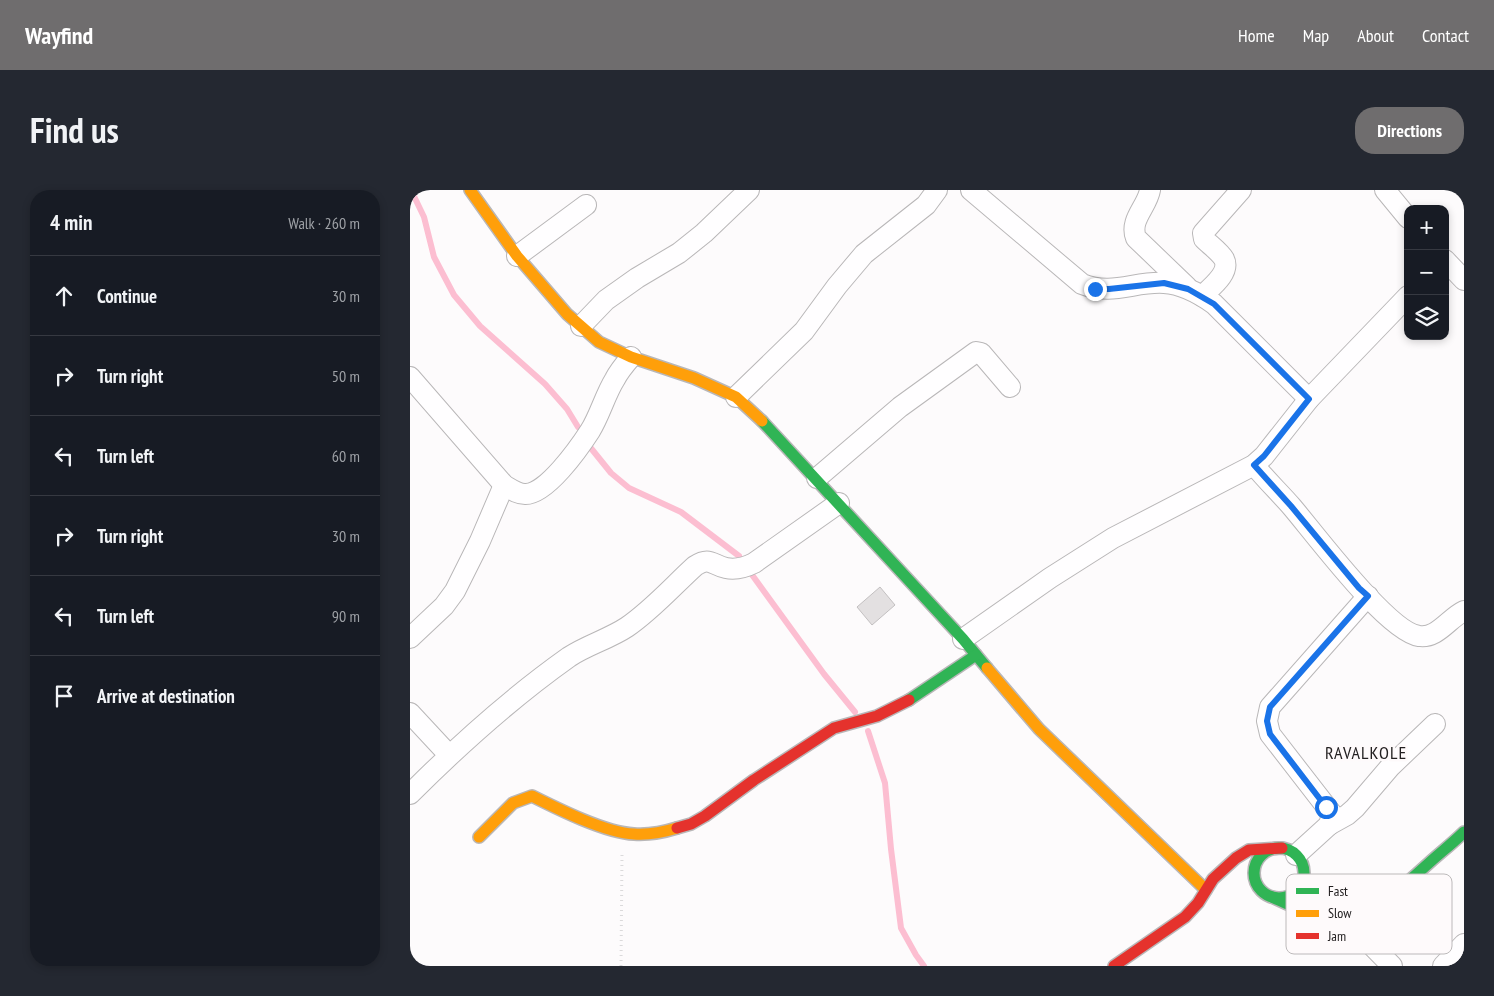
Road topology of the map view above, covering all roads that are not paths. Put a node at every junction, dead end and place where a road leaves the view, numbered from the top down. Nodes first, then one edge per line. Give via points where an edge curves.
1 (470, 190) edge
2 (749, 190) edge
3 (937, 190) edge
4 (971, 190) edge
5 (1150, 190) edge
6 (1241, 190) edge
7 (1385, 190) edge
8 (586, 204) dead end
9 (1404, 213) edge
10 (517, 256) junction
11 (1449, 264) edge
12 (1464, 280) edge
13 (1195, 292) junction
14 (1404, 300) edge
15 (581, 326) junction
16 (631, 357) junction
17 (410, 377) edge
18 (1010, 387) dead end
19 (736, 397) junction
20 (1309, 399) junction
21 (1254, 465) junction
22 (817, 478) junction
23 (504, 484) junction
24 (839, 503) junction
25 (1368, 596) junction
26 (1464, 611) edge
27 (410, 638) edge
28 (963, 639) junction
29 (976, 655) junction
30 (410, 713) edge
31 (1435, 724) dead end
32 (449, 755) junction
33 (410, 794) edge
34 (1329, 825) junction
35 (1464, 832) edge
36 (479, 837) dead end
37 (1294, 857) junction
38 (1302, 874) edge
39 (1305, 874) edge
40 (1418, 874) edge
41 (1259, 888) junction
42 (1206, 890) junction
43 (1286, 896) edge
44 (1272, 897) junction
45 (1286, 902) edge
46 (1464, 944) edge
47 (1382, 954) edge
48 (1114, 966) edge
49 (1392, 966) edge
50 (1443, 966) edge

1 - 10 street
2 - 15 street via 704,233 606,300
3 - 19 street via 926,205 864,254 804,331
4 - 13 street via 1082,284 1095,289 1109,289 1164,283
5 - 13 street via 1135,222 1136,238
6 - 13 street via 1203,233 1204,239 1224,260 1223,275
7 - 9 street
8 - 10 street
10 - 15 street
11 - 12 street
13 - 20 street via 1214,304
14 - 20 street
15 - 16 street via 599,342
16 - 19 street via 700,380
16 - 23 street via 615,378 591,430 547,484 526,494
17 - 23 street
18 - 22 street via 981,353 976,352 900,406
19 - 22 street
20 - 21 street
21 - 25 street
21 - 28 street via 1113,538
22 - 24 street
23 - 27 street via 455,590 444,606
24 - 28 street
24 - 32 street via 745,568 727,568 708,561 695,566 638,619 571,655
25 - 26 street via 1403,630 1418,636 1431,635
25 - 34 street via 1270,707 1267,721 1270,734 1332,814
28 - 29 street
29 - 36 street via 892,709 834,728 691,824 634,834 569,814 532,796 513,803
29 - 42 street via 1039,729
30 - 32 street
31 - 34 street via 1390,767 1355,808
32 - 33 street
34 - 37 street
35 - 40 street
37 - 38 street
37 - 39 street
37 - 41 street via 1273,848 1260,857 1254,872
37 - 42 street via 1263,848 1249,850 1224,868
41 - 42 street via 1237,878 1221,881
41 - 44 street
42 - 48 street via 1198,904 1184,917
43 - 44 street
44 - 45 street
46 - 50 street
47 - 49 street

